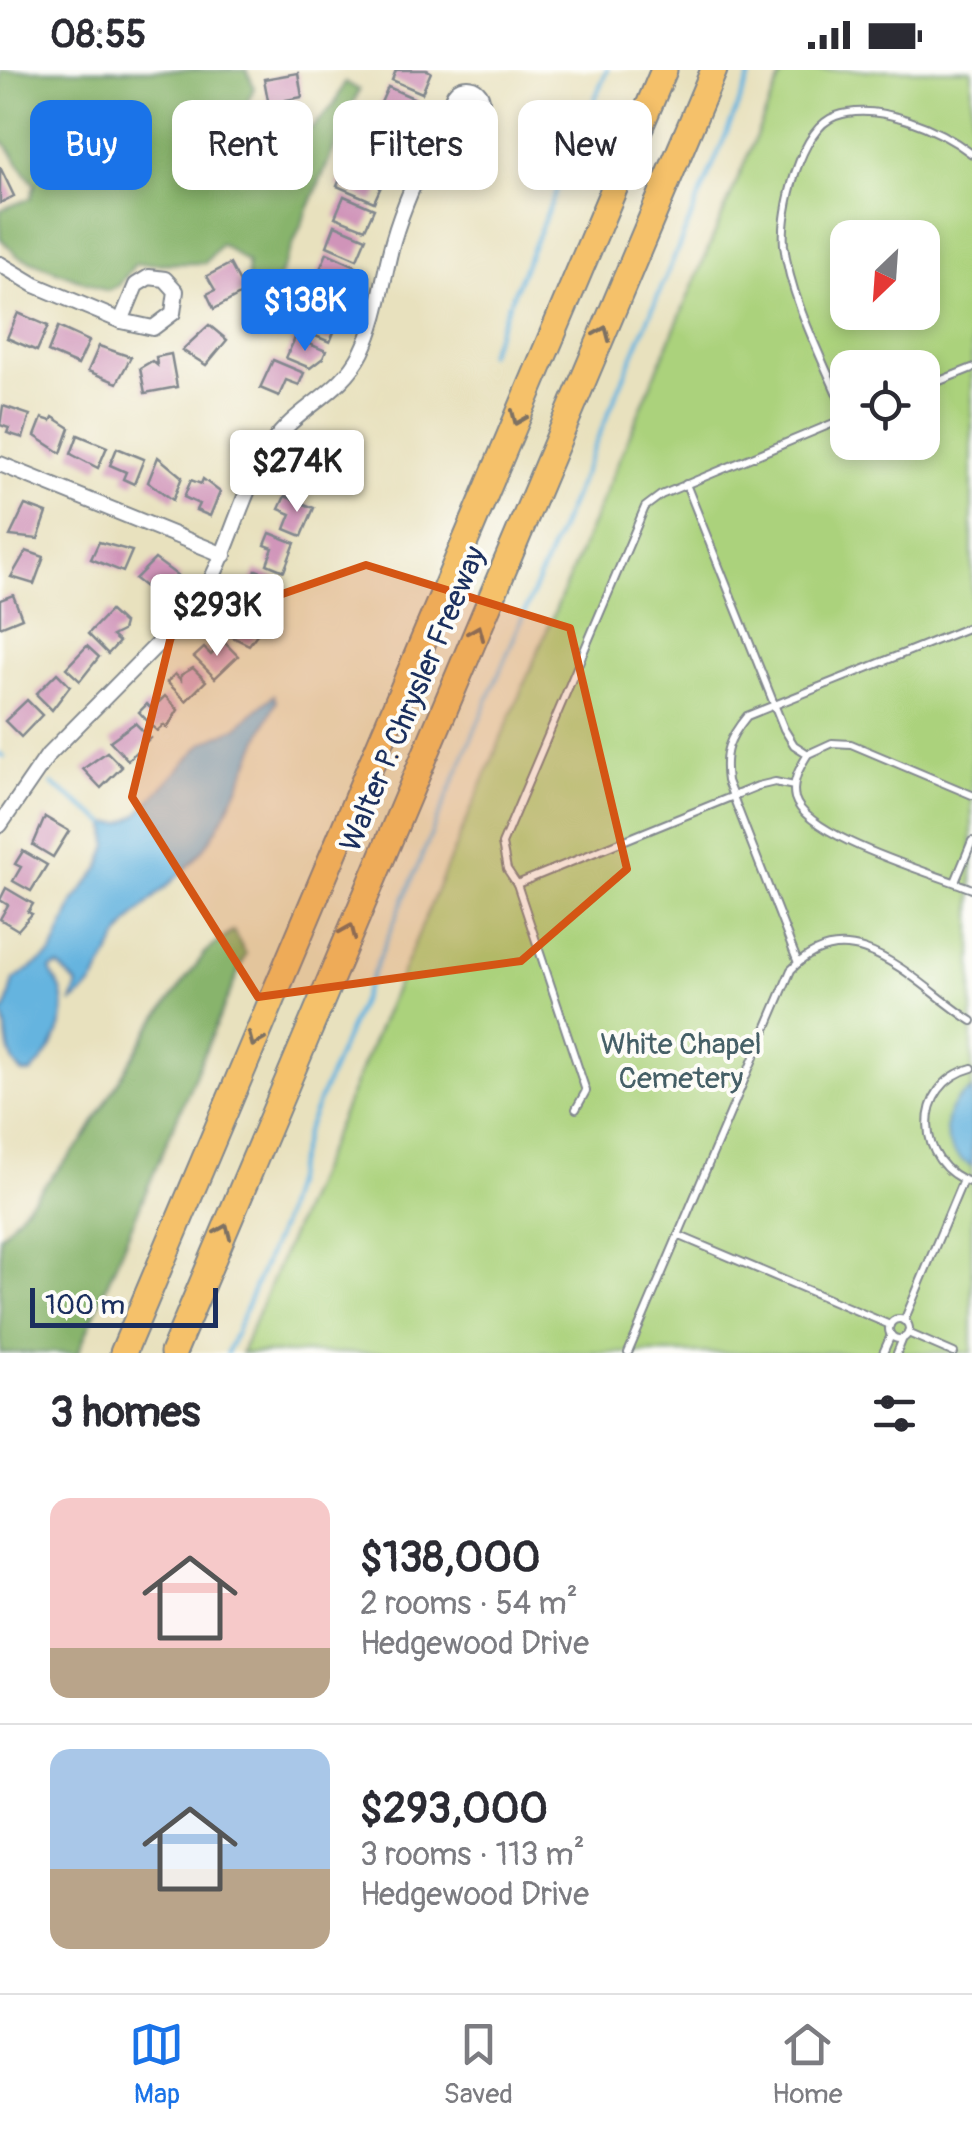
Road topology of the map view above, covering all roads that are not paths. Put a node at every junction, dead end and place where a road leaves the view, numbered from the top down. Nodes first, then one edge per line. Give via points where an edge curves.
1 (664, 70) edge
2 (714, 70) edge
3 (972, 154) edge
4 (412, 190) edge
5 (0, 264) edge
6 (120, 321) dead end
7 (972, 368) edge
8 (830, 374) edge
9 (940, 381) edge
10 (830, 424) edge
11 (0, 464) edge
12 (686, 484) junction
13 (224, 555) junction
14 (972, 626) edge
15 (774, 705) junction
16 (808, 754) junction
17 (794, 786) junction
18 (972, 794) edge
19 (734, 797) junction
20 (0, 824) edge
21 (972, 841) edge
22 (954, 882) junction
23 (517, 884) junction
24 (972, 889) edge
25 (798, 963) junction
26 (972, 1021) edge
27 (972, 1068) edge
28 (576, 1110) dead end
29 (963, 1180) junction
30 (972, 1183) edge
31 (680, 1236) junction
32 (904, 1322) junction
33 (890, 1330) junction
34 (905, 1336) junction
35 (123, 1353) edge
36 (172, 1353) edge
37 (628, 1353) edge
38 (883, 1353) edge
39 (896, 1353) edge
40 (954, 1353) edge

1 -> 35 highway, Walter P. Chrysler Freeway
36 -> 2 highway, Walter P. Chrysler Freeway
3 - 8 lane via 923,127 859,113 835,116 818,128 784,209 784,244
4 - 13 street via 362,350 337,388 289,422 268,450
5 - 6 street
7 - 9 lane
10 - 12 lane
11 - 13 street
12 - 15 lane
12 - 23 lane via 645,507 502,844
13 - 20 street via 197,604 48,755
14 - 15 lane
15 - 16 lane via 794,745
15 - 19 lane via 747,716 732,733 724,756
16 - 17 lane
16 - 18 lane via 832,743 851,744
17 - 19 lane via 775,782
17 - 22 lane via 796,801 824,830
19 - 23 lane
19 - 25 lane
21 - 22 lane
22 - 24 lane
23 - 28 lane via 586,1091
25 - 26 lane via 825,948 851,944 878,951
25 - 31 lane
27 - 29 lane via 940,1089 928,1112 935,1156
29 - 30 lane
29 - 32 lane
31 - 33 lane
31 - 37 lane
32 - 33 lane
32 - 34 lane
33 - 34 lane
33 - 38 lane
34 - 39 lane
34 - 40 lane

